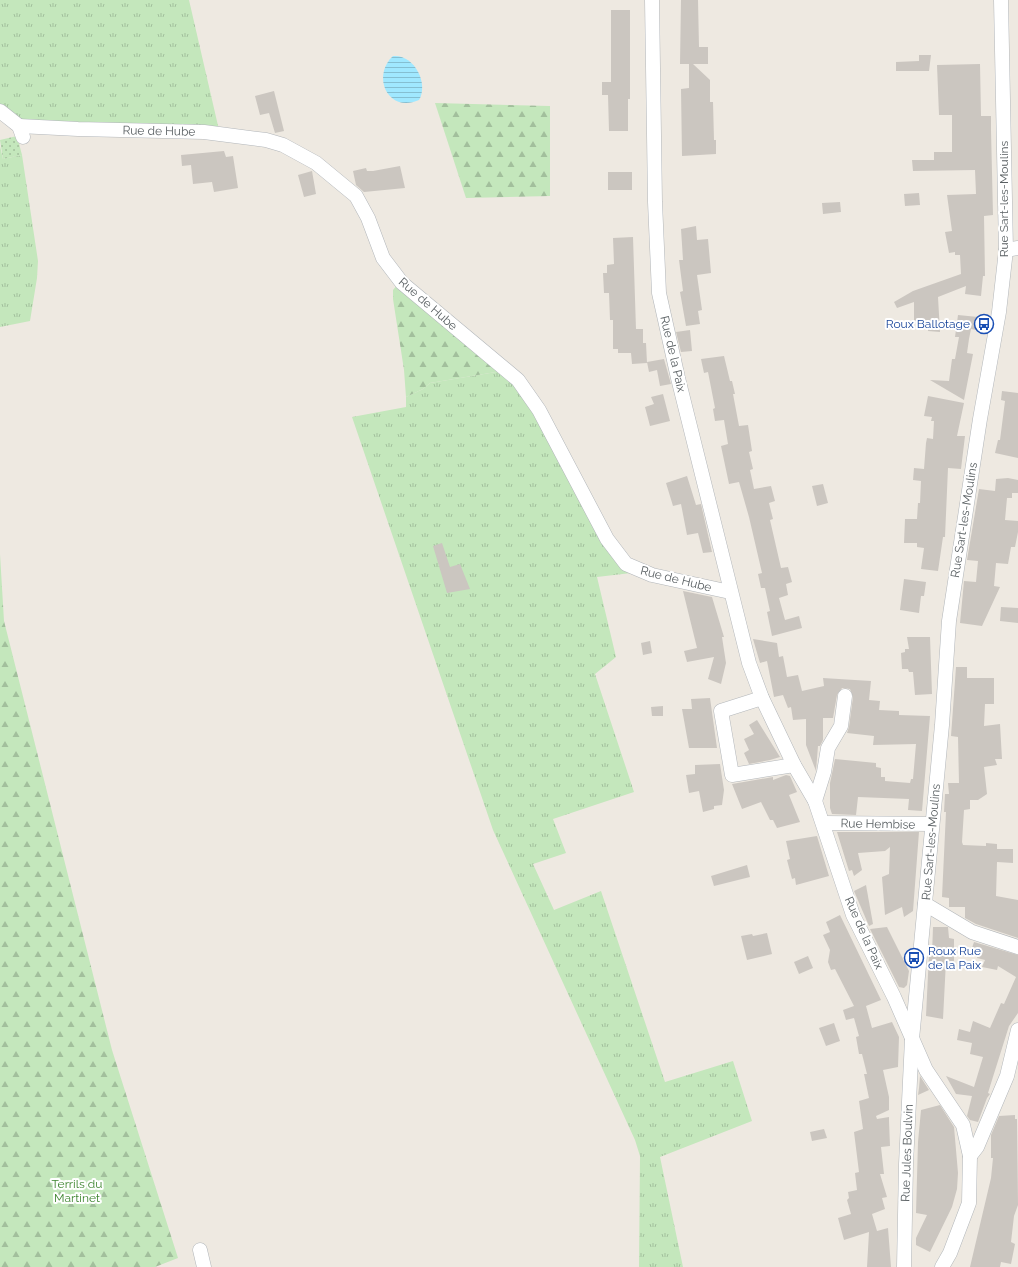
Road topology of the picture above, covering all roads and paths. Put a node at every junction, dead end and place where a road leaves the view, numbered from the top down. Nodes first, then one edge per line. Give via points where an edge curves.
1 (652, 0) edge
2 (1001, 0) edge
3 (0, 111) edge
4 (1012, 249) edge
5 (730, 592) junction
6 (845, 696) dead end
7 (762, 698) junction
8 (794, 765) junction
9 (815, 801) junction
10 (823, 823) junction
11 (932, 824) junction
12 (925, 904) junction
13 (1018, 947) edge
14 (1018, 1030) edge
15 (912, 1040) junction
16 (1018, 1061) edge
17 (1007, 1076) junction
18 (970, 1156) junction
19 (200, 1250) dead end
20 (204, 1267) edge
21 (904, 1267) edge
22 (942, 1267) edge

1 - 5 street, Rue de la Paix via 659,293
2 - 4 street, Rue Sart-les-Moulins
3 - 5 street, Rue de Hube via 21,131 78,129 204,132 266,140 283,145 316,163 356,196 368,218 383,258 402,283 518,380 539,410 607,539 626,564 652,575
4 - 11 street, Rue Sart-les-Moulins via 980,419 949,621
5 - 7 street, Rue de la Paix via 749,663
6 - 9 street via 841,726 828,748
7 - 8 street, Rue de la Paix
7 - 8 street via 722,711 732,776
8 - 9 street, Rue de la Paix
9 - 10 street, Rue de la Paix
10 - 11 street, Rue Hembise
10 - 15 street, Rue de la Paix via 854,915
11 - 12 street, Rue Sart-les-Moulins
12 - 13 street via 972,932
12 - 15 street, Rue Sart-les-Moulins
14 - 17 street
15 - 18 street, Rue de la Paix via 926,1070 963,1125
15 - 21 street, Rue Jules Boulvin
16 - 17 street
17 - 18 street via 977,1147
18 - 22 street, Rue de la Paix via 969,1203
19 - 20 street

